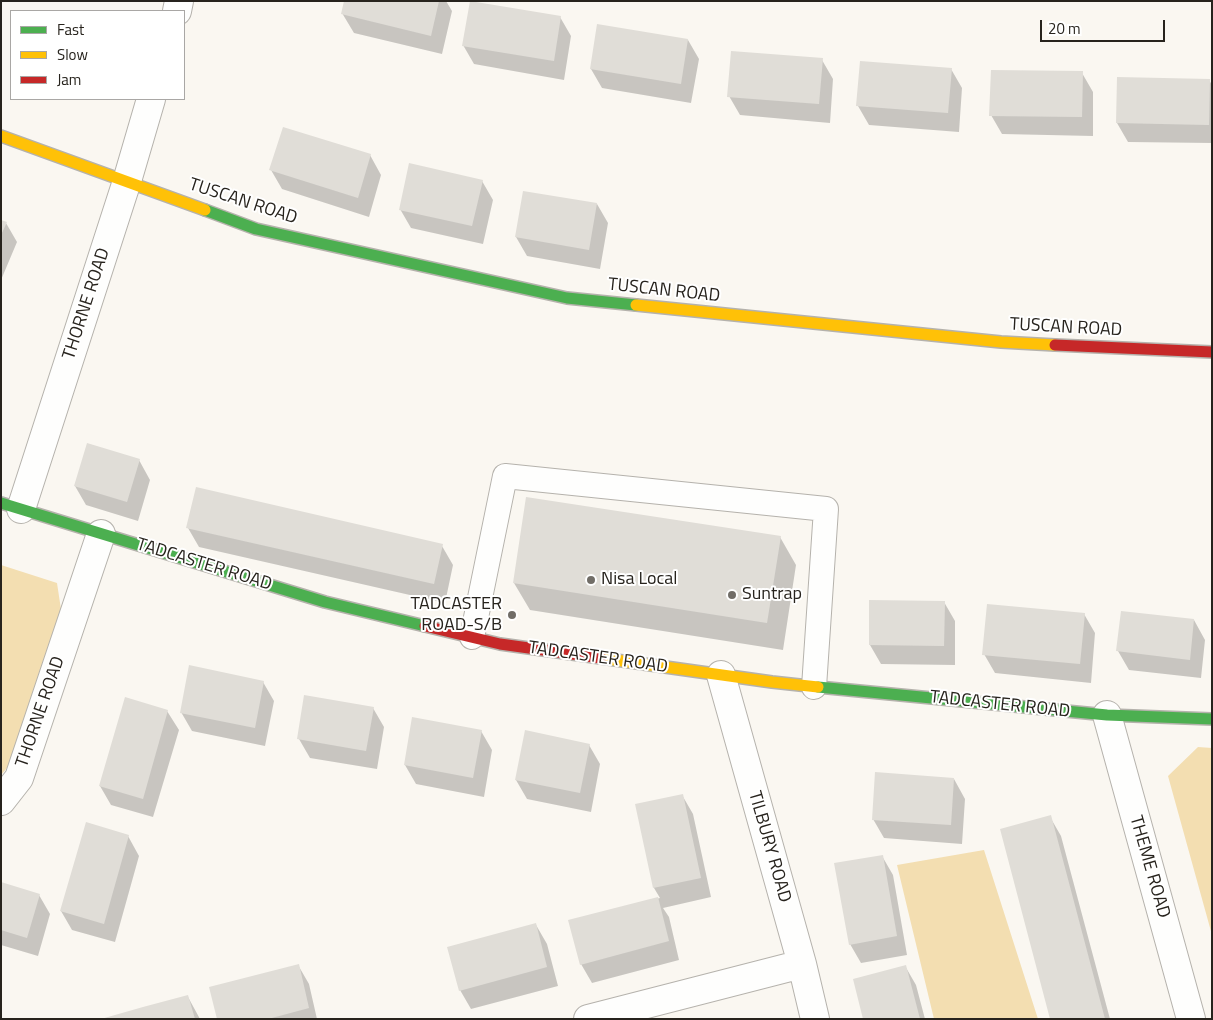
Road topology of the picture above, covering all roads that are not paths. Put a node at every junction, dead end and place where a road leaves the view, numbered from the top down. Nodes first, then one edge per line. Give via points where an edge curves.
1 (151, 100) edge
2 (1, 136) edge
3 (127, 181) junction
4 (1212, 352) edge
5 (11, 506) edge
6 (101, 534) junction
7 (472, 637) junction
8 (721, 675) junction
9 (814, 686) junction
10 (1107, 715) junction
11 (1212, 719) edge
12 (1, 801) edge
13 (802, 964) junction
14 (588, 1019) edge
15 (815, 1019) edge
16 (1191, 1019) edge

1 - 3 street, THORNE ROAD
2 - 3 street, TUSCAN ROAD
3 - 4 street, TUSCAN ROAD via 256,229 566,298 1001,342
3 - 5 street, THORNE ROAD
5 - 6 street, TADCASTER ROAD
6 - 7 street, TADCASTER ROAD via 325,602
6 - 12 street, THORNE ROAD via 19,778
7 - 8 street, TADCASTER ROAD via 500,644
7 - 9 lane via 504,476 826,509
8 - 9 street, TADCASTER ROAD
8 - 13 street, TILBURY ROAD
9 - 10 street, TADCASTER ROAD
10 - 11 street, TADCASTER ROAD
10 - 16 street, THEME ROAD
13 - 14 street
13 - 15 street, TILBURY ROAD

